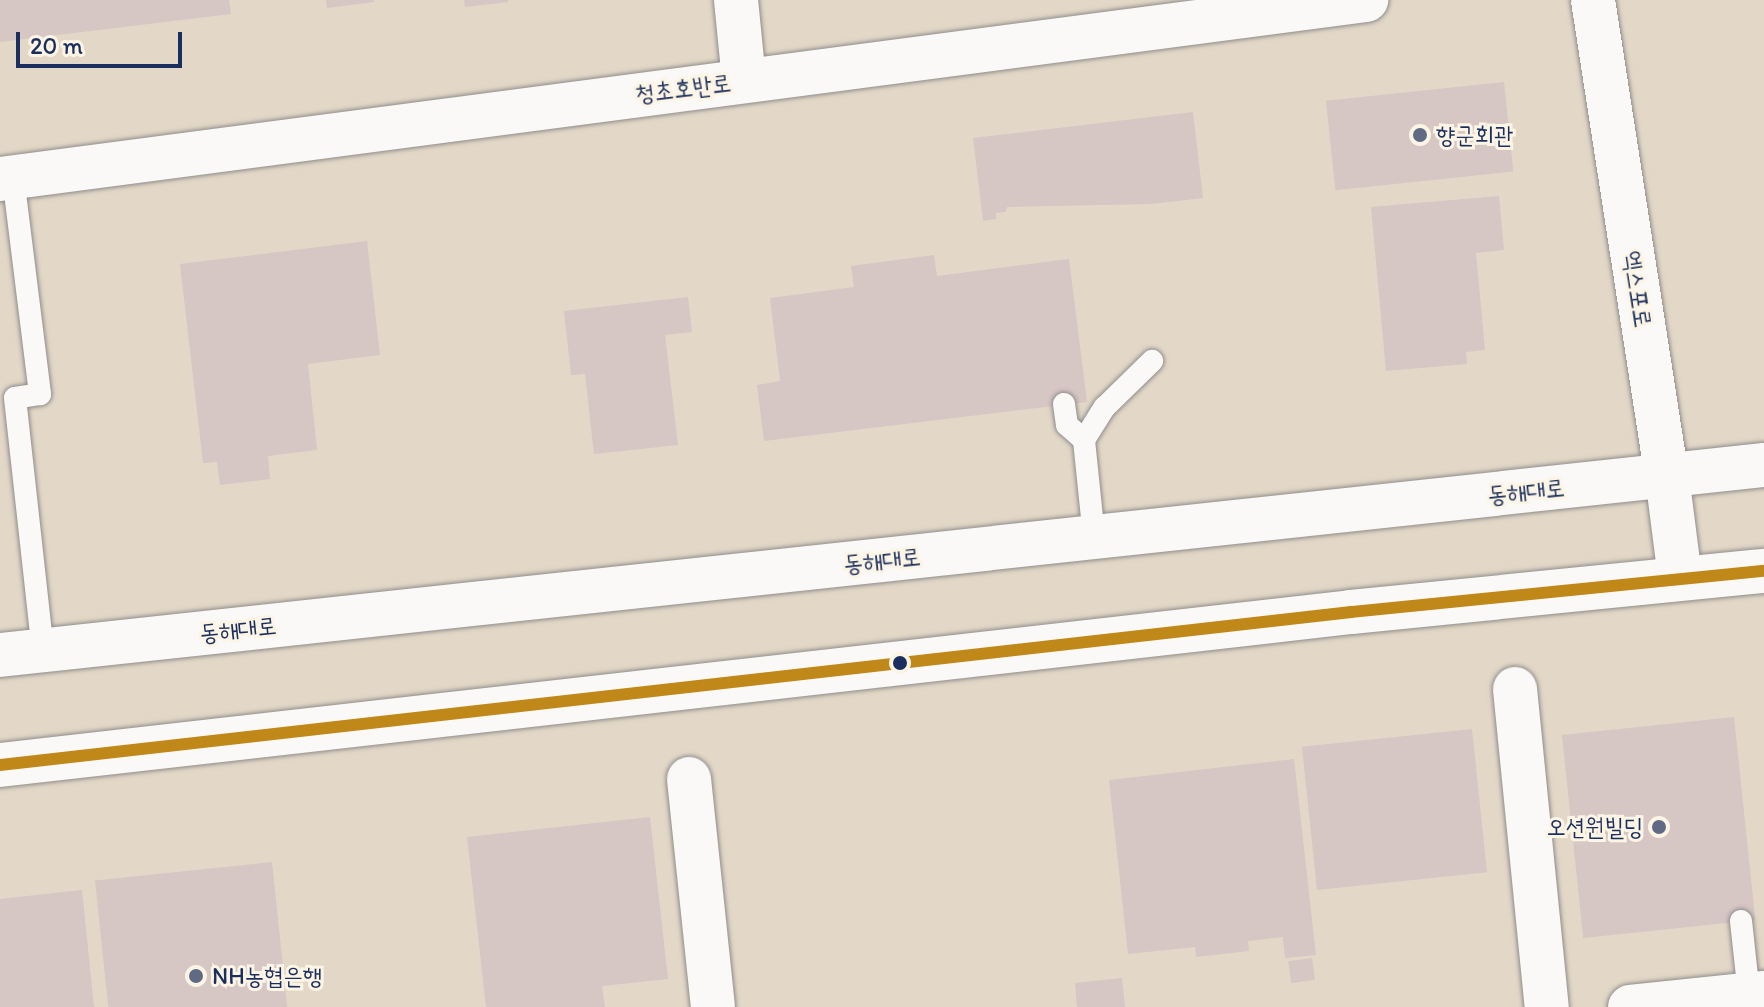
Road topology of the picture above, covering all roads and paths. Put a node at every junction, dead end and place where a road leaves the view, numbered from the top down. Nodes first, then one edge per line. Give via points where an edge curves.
1 (736, 0) edge
2 (1366, 0) edge
3 (1593, 0) edge
4 (744, 80) junction
5 (6, 178) edge
6 (1152, 361) dead end
7 (1064, 404) dead end
8 (1084, 440) junction
9 (1764, 465) edge
10 (1667, 476) junction
11 (1094, 537) junction
12 (1764, 571) edge
13 (1680, 578) junction
14 (43, 650) junction
15 (0, 655) edge
16 (1515, 689) dead end
17 (0, 765) edge
18 (689, 779) dead end
19 (1741, 921) dead end
20 (1756, 994) edge
21 (713, 1007) edge
22 (1547, 1007) edge
23 (1630, 1007) edge

1 - 4 main road
2 - 4 main road, 청초호반로
3 - 10 main road, 엑스포로
4 - 5 main road, 청초호반로
5 - 14 lane via 40,394 15,398
6 - 8 lane via 1105,407
7 - 8 lane via 1067,425
8 - 11 lane
9 - 10 main road, 동해대로
10 - 11 main road, 동해대로
10 - 13 main road, 엑스포로
11 - 14 main road, 동해대로
12 - 13 main road
13 - 17 main road
14 - 15 main road, 동해대로
16 - 22 main road
18 - 21 main road
19 - 20 lane
20 - 23 main road

